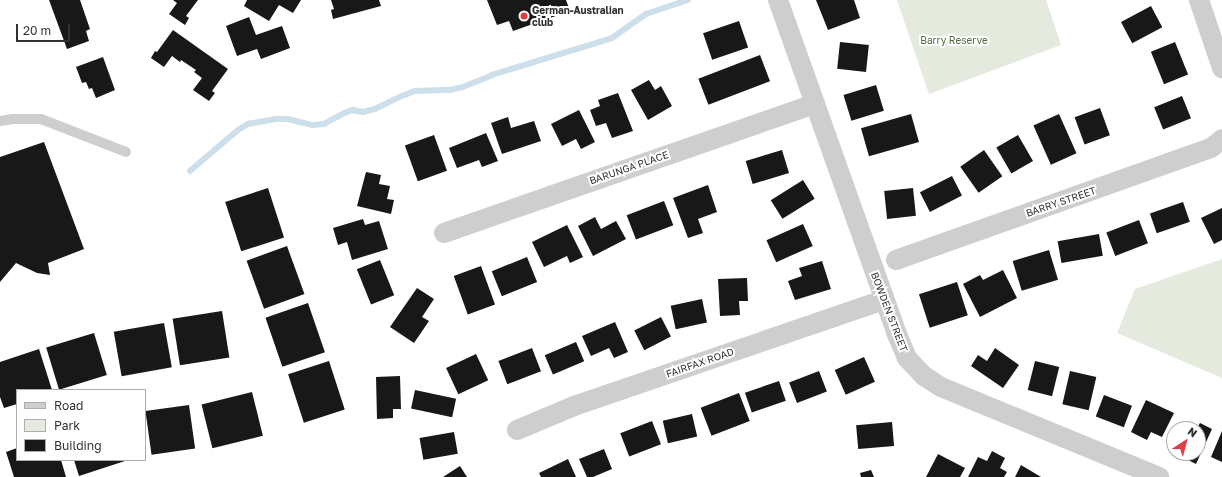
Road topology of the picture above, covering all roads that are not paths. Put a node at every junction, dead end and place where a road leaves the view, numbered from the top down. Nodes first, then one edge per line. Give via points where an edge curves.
1 (778, 0) edge
2 (1198, 0) edge
3 (1222, 68) edge
4 (815, 104) junction
5 (0, 122) edge
6 (1222, 139) edge
7 (126, 152) dead end
8 (444, 233) dead end
9 (896, 260) dead end
10 (884, 300) junction
11 (517, 430) dead end
12 (1159, 477) edge

1 - 4 street, BOWDEN STREET
2 - 3 street
4 - 8 street, BARUNGA PLACE
4 - 10 street, BOWDEN STREET
5 - 7 lane via 13,119 41,119
6 - 9 street, BARRY STREET via 1212,148
10 - 11 street, FAIRFAX ROAD via 574,406
10 - 12 street, BOWDEN STREET via 907,358 934,383

